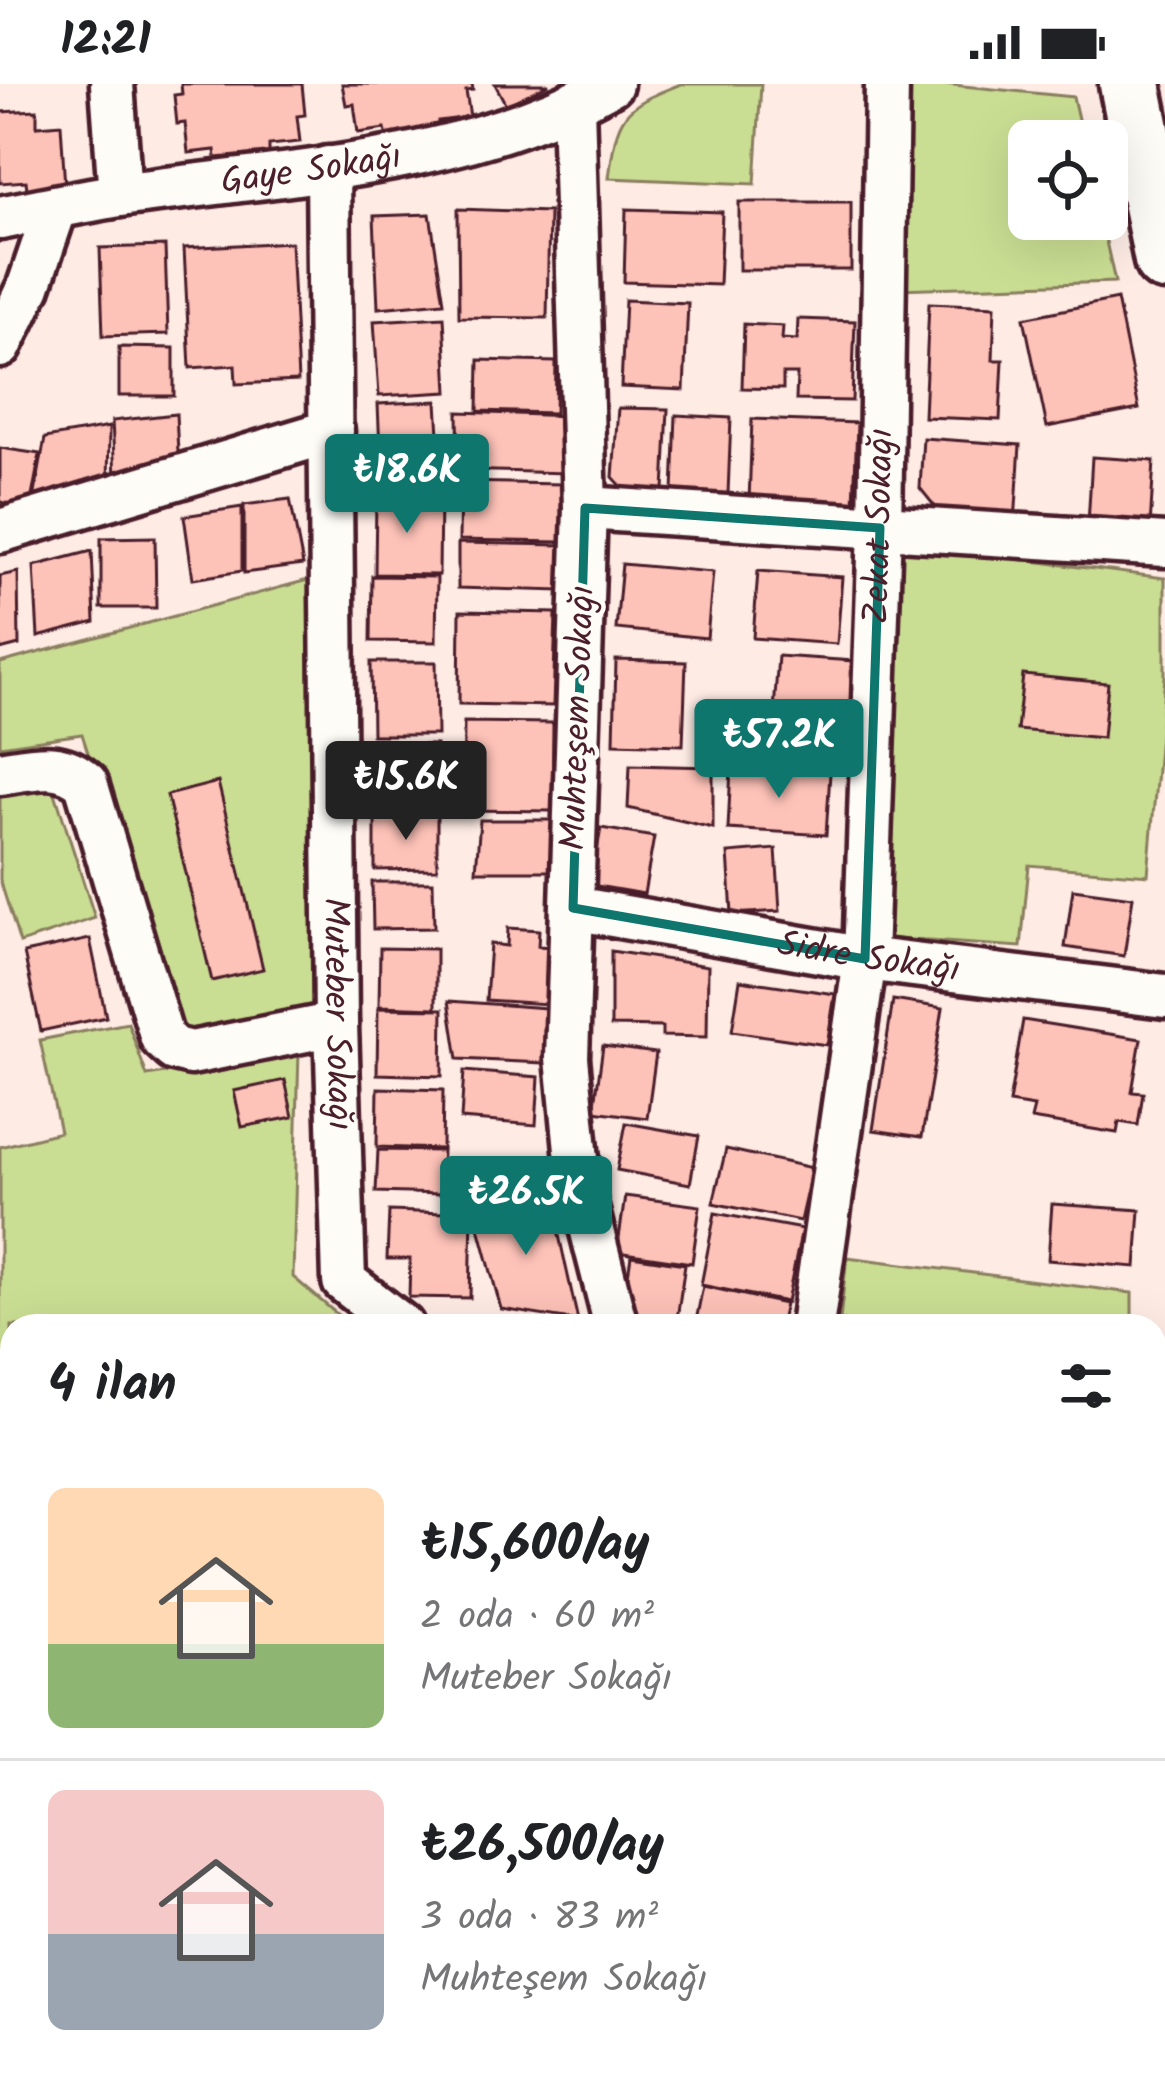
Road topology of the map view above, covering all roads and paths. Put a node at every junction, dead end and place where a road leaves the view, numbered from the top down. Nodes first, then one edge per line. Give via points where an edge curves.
1 (112, 84) edge
2 (611, 84) edge
3 (887, 84) edge
4 (1130, 84) edge
5 (573, 106) junction
6 (328, 168) junction
7 (120, 195) junction
8 (56, 207) junction
9 (0, 218) edge
10 (1165, 260) edge
11 (0, 346) edge
12 (332, 430) junction
13 (585, 508) junction
14 (880, 528) junction
15 (0, 531) edge
16 (1165, 545) edge
17 (0, 772) edge
18 (573, 908) junction
19 (865, 958) junction
20 (1165, 996) edge
21 (336, 1024) junction
22 (387, 1314) edge
23 (613, 1314) edge
24 (814, 1314) edge

1 - 7 street
2 - 5 street, Gaye Sokağı
3 - 14 street, Zekat Sokağı
4 - 10 main road
5 - 6 street, Gaye Sokağı via 466,142
5 - 13 street, Muhteşem Sokağı
6 - 7 street, Gaye Sokağı
6 - 12 street, Muteber Sokağı
7 - 8 street, Gaye Sokağı
8 - 9 street, Gaye Sokağı
8 - 11 street
12 - 15 street
12 - 21 street, Muteber Sokağı
13 - 14 street
13 - 18 street, Muhteşem Sokağı
14 - 16 street
14 - 19 street, Zekat Sokağı
17 - 21 street via 49,766 86,782 163,1038 174,1049 191,1053
18 - 19 street, Sidre Sokağı
18 - 23 street, Muhteşem Sokağı via 567,1058 579,1180
19 - 20 street, Sidre Sokağı
19 - 24 street, Zekat Sokağı
21 - 22 street, Muteber Sokağı via 344,1281

